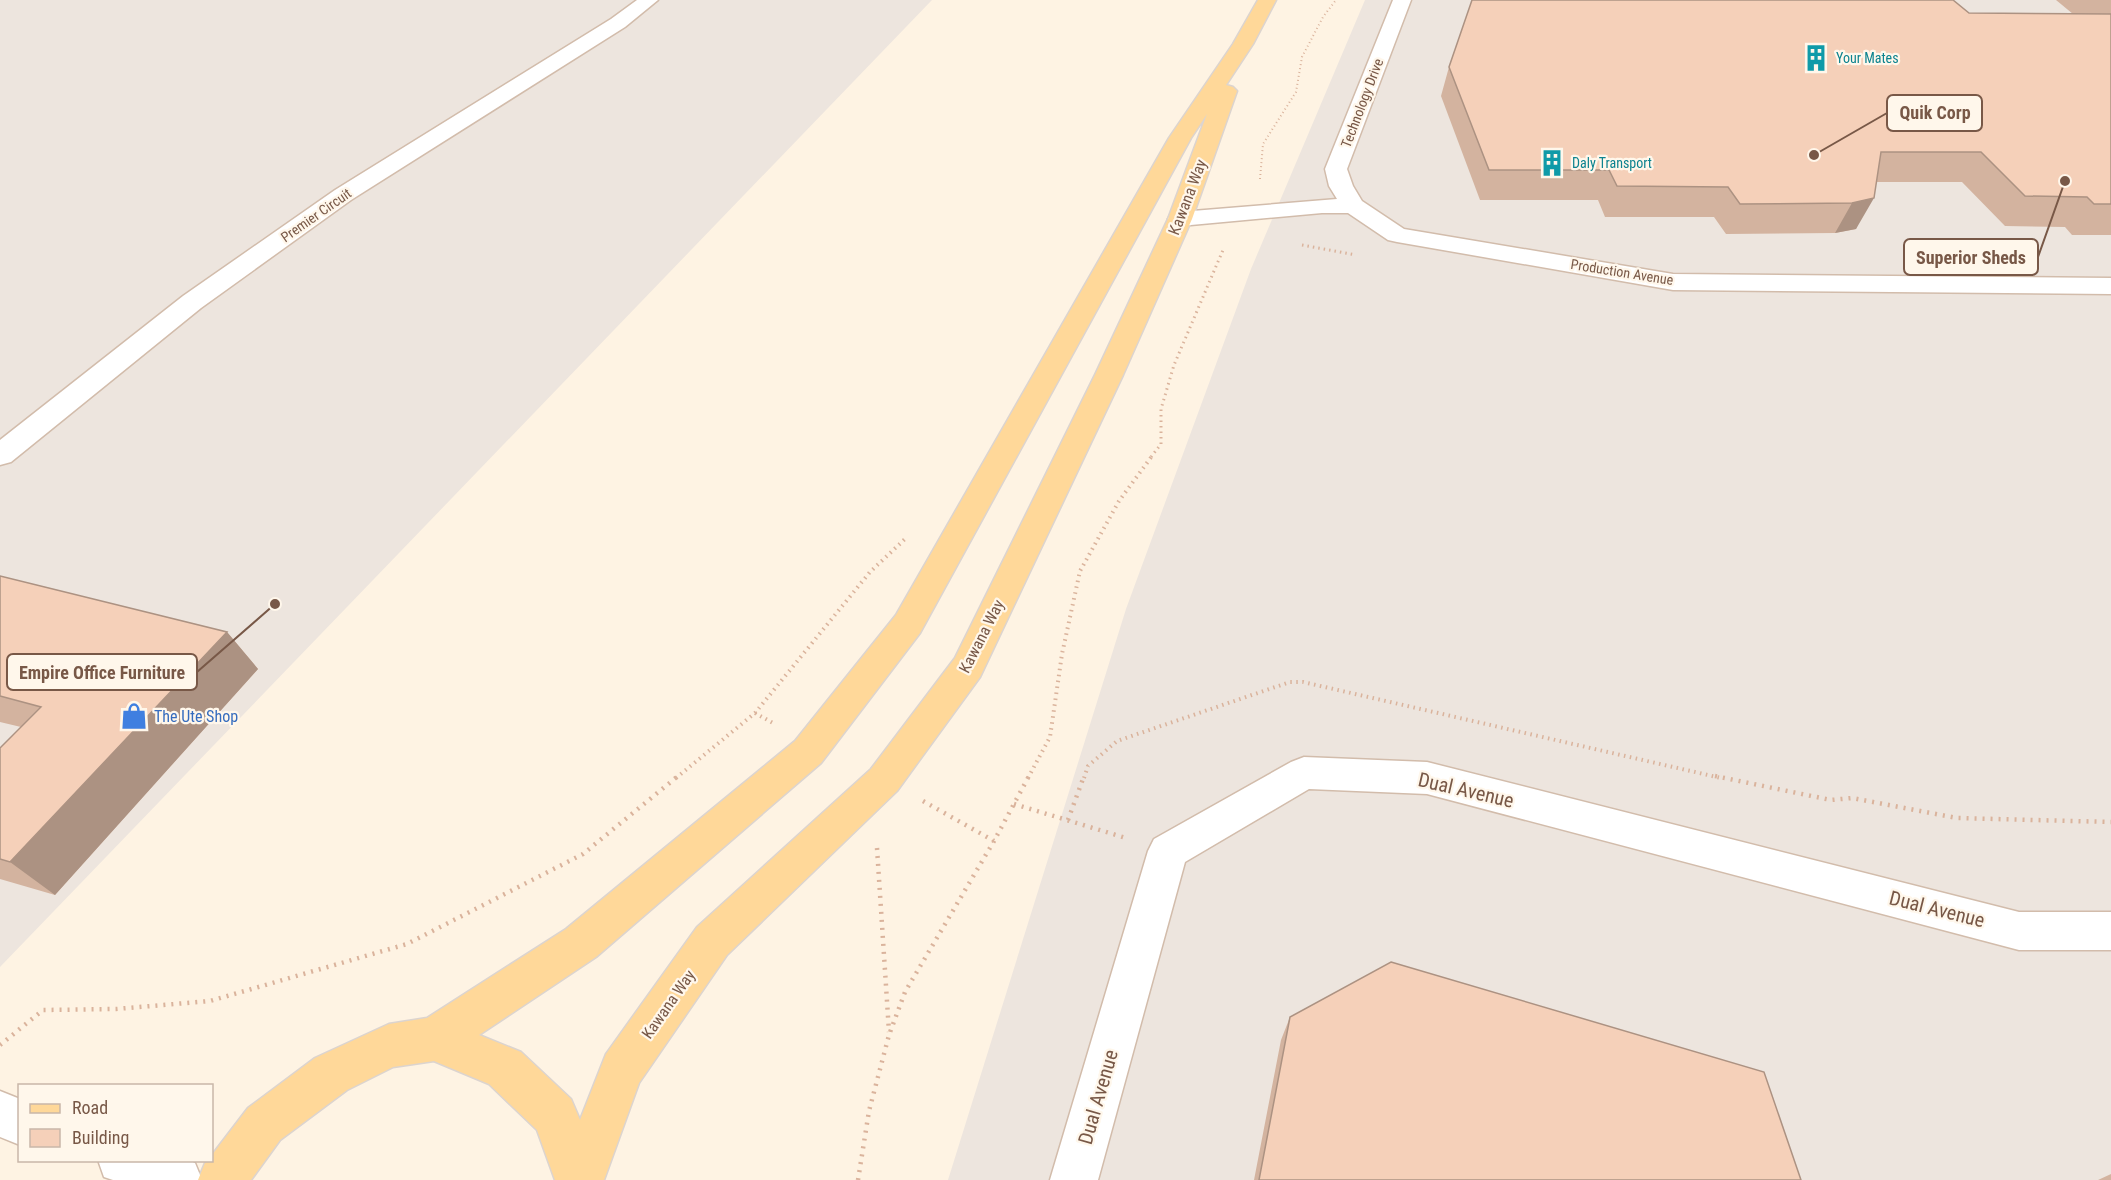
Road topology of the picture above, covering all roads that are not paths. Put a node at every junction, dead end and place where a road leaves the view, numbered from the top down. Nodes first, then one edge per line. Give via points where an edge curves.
1 (649, 0) edge
2 (1267, 0) edge
3 (1402, 0) edge
4 (1243, 44) junction
5 (1353, 206) junction
6 (1180, 219) junction
7 (2111, 286) edge
8 (0, 455) edge
9 (2111, 931) edge
10 (434, 1039) junction
11 (0, 1114) edge
12 (18, 1121) edge
13 (124, 1162) edge
14 (178, 1180) edge
15 (222, 1180) edge
16 (579, 1180) edge
17 (1074, 1180) edge

1 - 8 street, Premier Circuit via 324,208 192,302
2 - 4 main road, Kawana Way
3 - 5 street, Technology Drive via 1336,169
4 - 6 main road, Kawana Way
4 - 10 main road, Kawana Way via 1180,138 908,624 808,752 581,943
5 - 6 street
5 - 7 street, Production Avenue via 1397,235 1673,282
6 - 16 main road, Kawana Way via 968,667 874,790 712,941 622,1070
9 - 17 street, Dual Avenue via 2019,931 1427,778 1304,773 1168,851
10 - 15 main road via 389,1046 331,1074 264,1124
10 - 16 main road via 505,1068 555,1115
11 - 12 street
13 - 14 street

